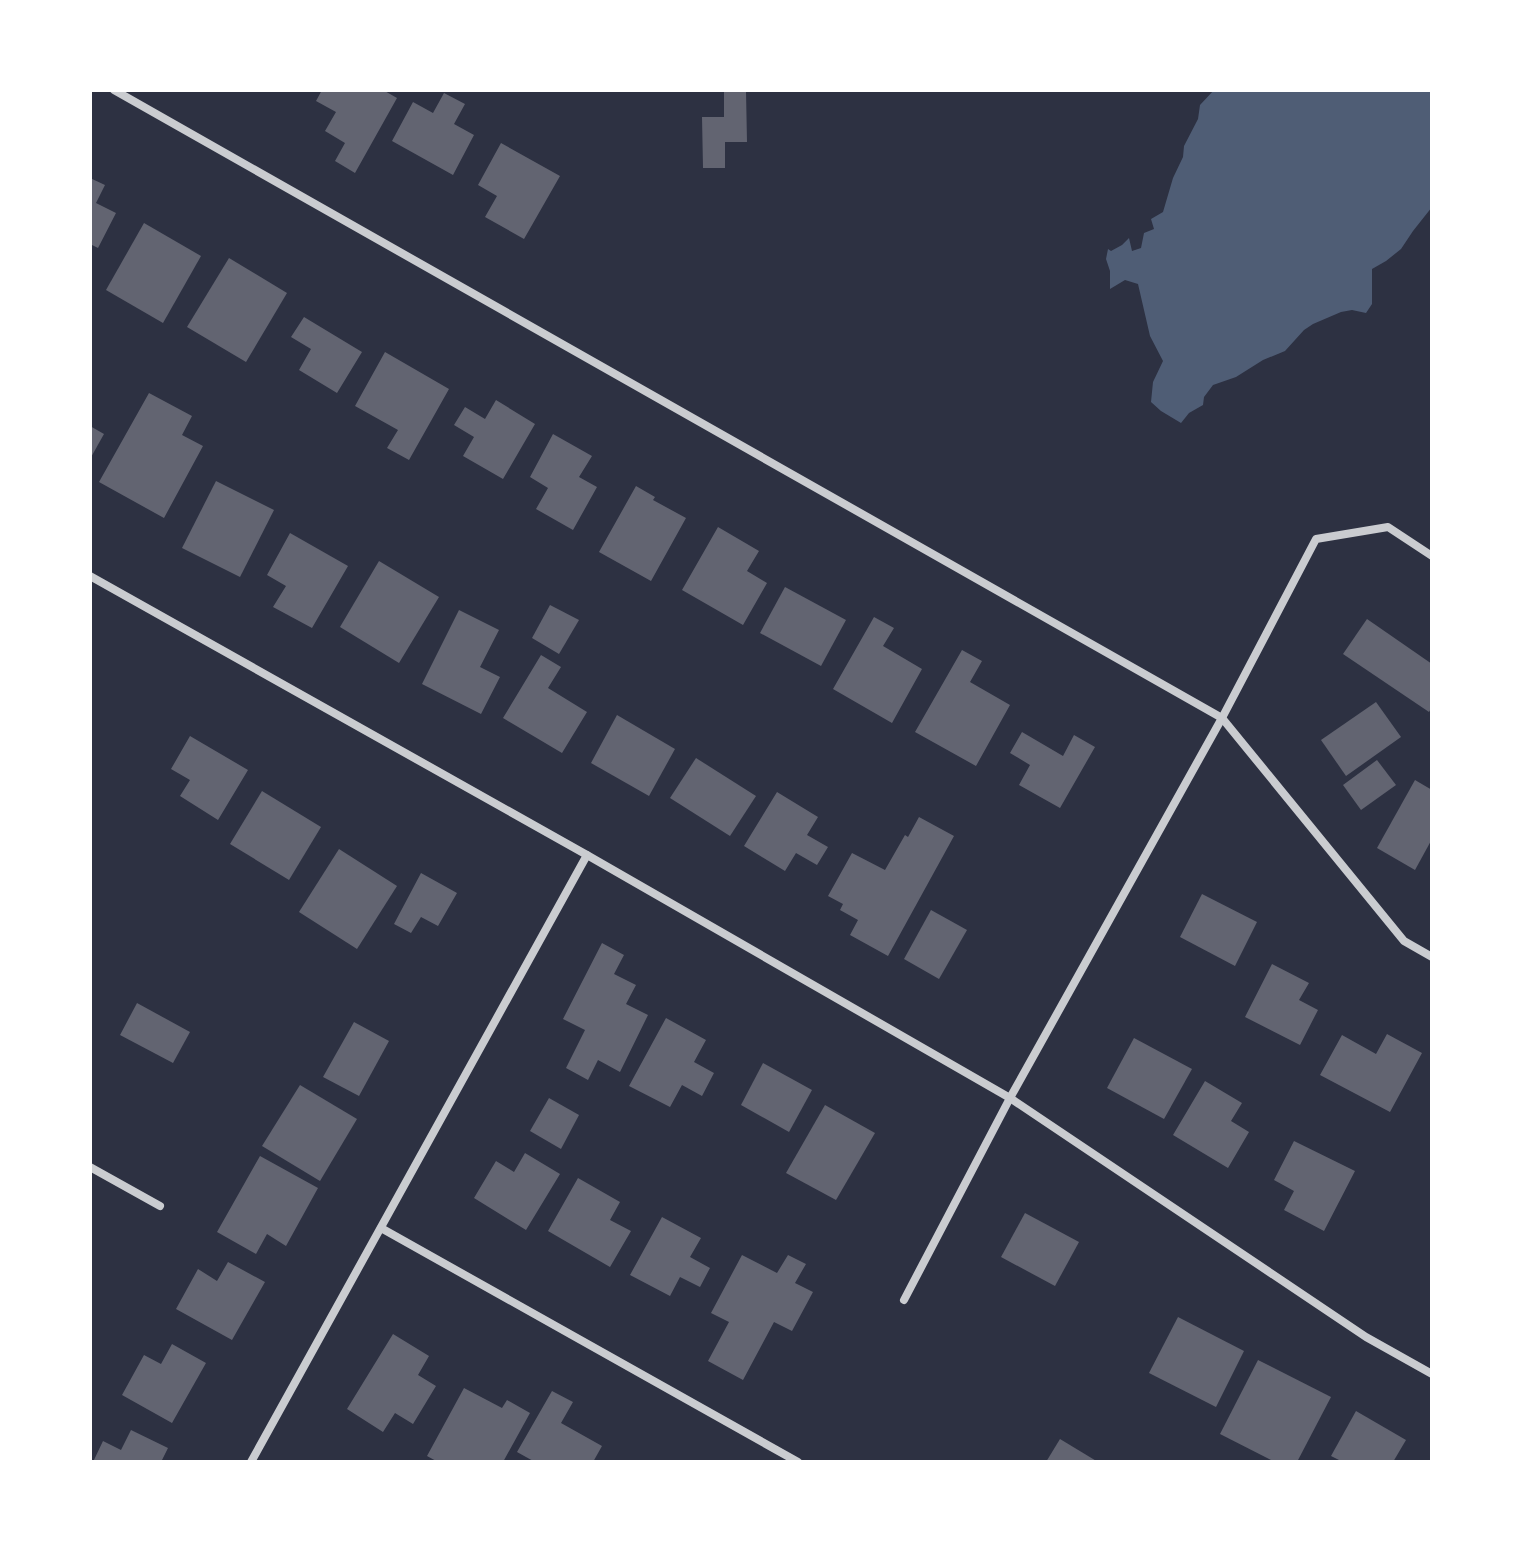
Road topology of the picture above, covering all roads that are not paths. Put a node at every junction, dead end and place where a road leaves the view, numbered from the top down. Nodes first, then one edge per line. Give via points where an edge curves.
1 (114, 90) edge
2 (1432, 556) edge
3 (90, 576) edge
4 (1222, 718) junction
5 (587, 855) junction
6 (1432, 957) edge
7 (1010, 1098) junction
8 (90, 1167) edge
9 (160, 1206) dead end
10 (381, 1228) junction
11 (904, 1300) dead end
12 (1432, 1374) edge
13 (251, 1462) edge
14 (798, 1462) edge

1 - 4 street
2 - 4 street via 1388,527 1316,539
3 - 5 street
4 - 6 street via 1404,941
4 - 7 street
5 - 7 street
5 - 10 street
7 - 11 street
7 - 12 street via 1366,1337
8 - 9 street
10 - 13 street
10 - 14 street

